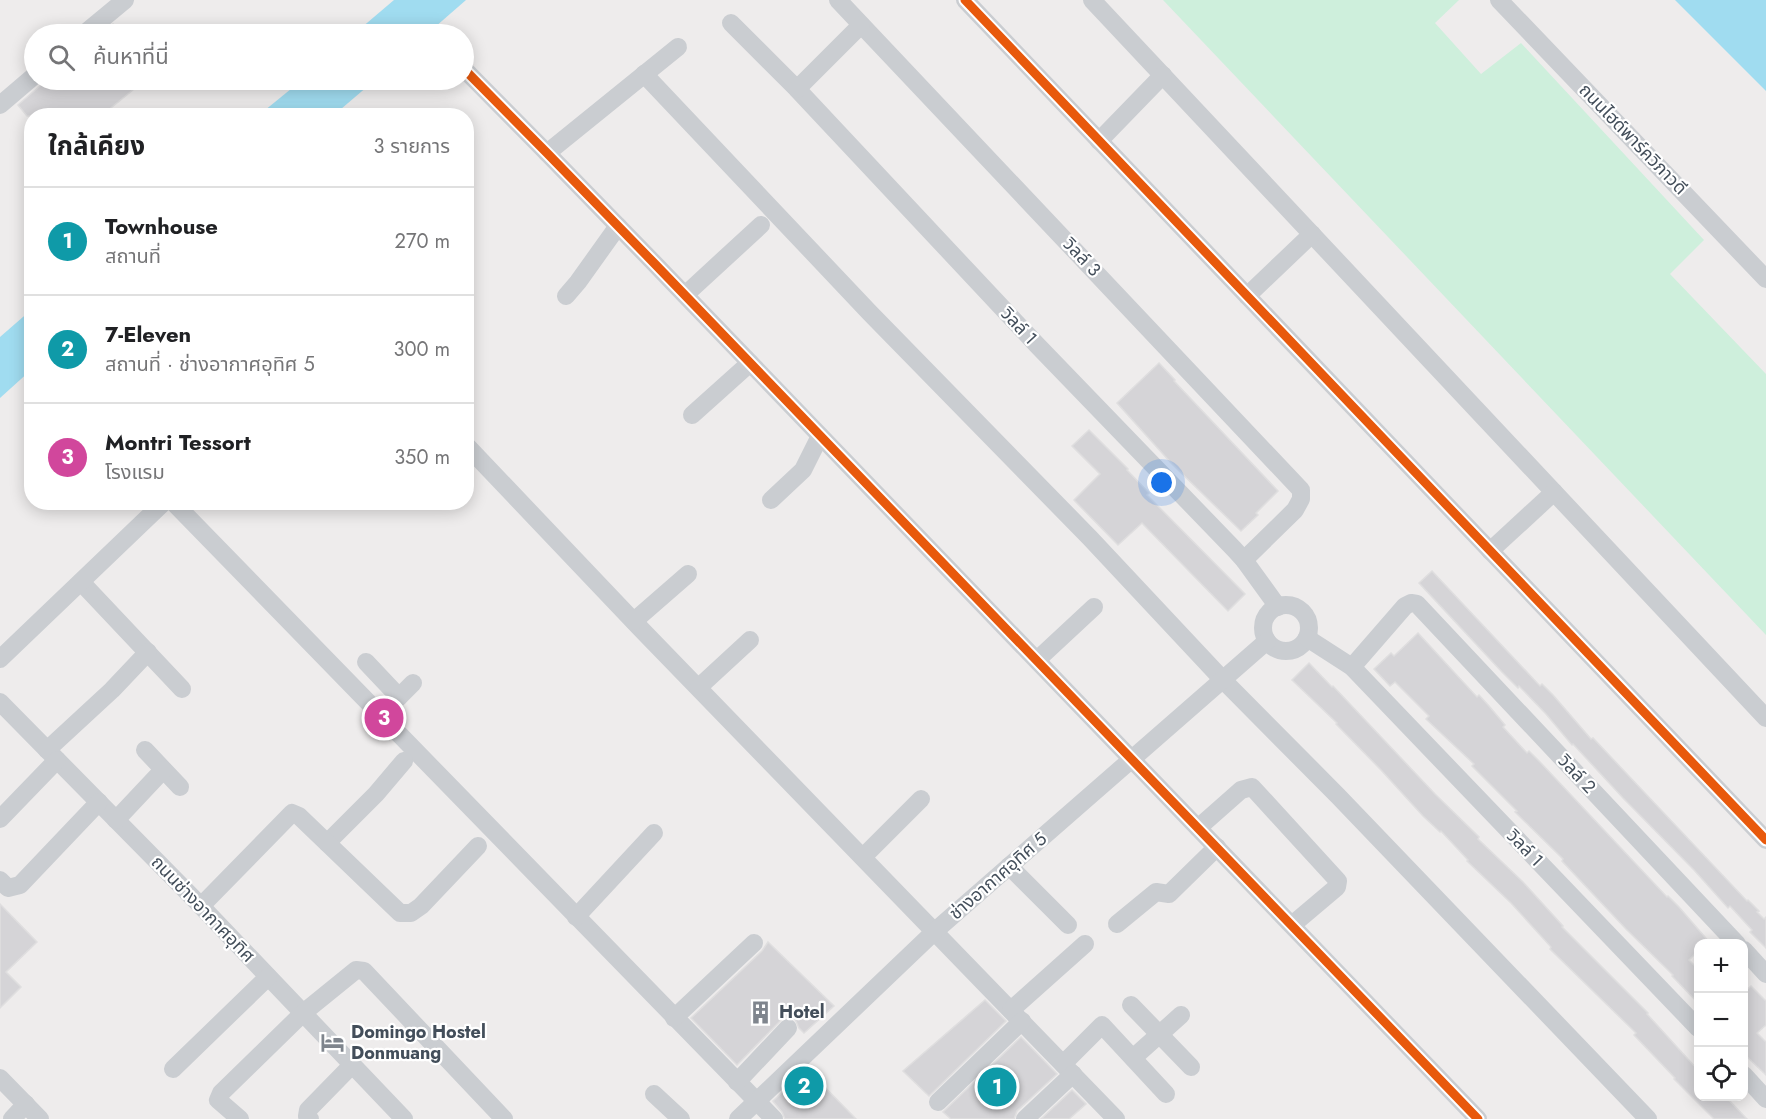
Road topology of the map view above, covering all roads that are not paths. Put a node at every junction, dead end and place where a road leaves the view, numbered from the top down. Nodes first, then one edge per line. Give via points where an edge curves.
1 (124, 0) edge
2 (838, 0) edge
3 (965, 0) edge
4 (1092, 0) edge
5 (1499, 0) edge
6 (731, 23) dead end
7 (96, 24) edge
8 (861, 25) junction
9 (678, 46) dead end
10 (644, 74) junction
11 (1163, 75) junction
12 (474, 79) edge
13 (24, 85) edge
14 (796, 88) junction
15 (0, 105) edge
16 (1100, 141) junction
17 (548, 153) junction
18 (761, 225) dead end
19 (618, 226) junction
20 (1312, 234) junction
21 (1766, 279) edge
22 (685, 295) junction
23 (566, 296) dead end
24 (1247, 296) junction
25 (750, 363) junction
26 (692, 415) dead end
27 (820, 436) junction
28 (474, 453) edge
29 (1554, 492) junction
30 (771, 500) dead end
31 (156, 510) edge
32 (181, 510) edge
33 (1490, 551) junction
34 (1244, 560) junction
35 (688, 574) dead end
36 (81, 582) junction
37 (1094, 607) dead end
38 (1278, 607) junction
39 (634, 621) junction
40 (1307, 638) junction
41 (750, 640) dead end
42 (1267, 641) junction
43 (148, 652) junction
44 (0, 659) edge
45 (1037, 660) junction
46 (366, 662) dead end
47 (1352, 667) junction
48 (1222, 680) junction
49 (413, 683) dead end
50 (699, 687) junction
51 (182, 689) dead end
52 (399, 697) junction
53 (0, 702) edge
54 (380, 716) junction
55 (1766, 718) edge
56 (145, 750) dead end
57 (52, 755) junction
58 (1132, 759) junction
59 (404, 761) dead end
60 (163, 770) junction
61 (180, 787) dead end
62 (921, 800) dead end
63 (99, 802) junction
64 (0, 819) edge
65 (116, 820) junction
66 (1198, 828) junction
67 (654, 833) dead end
68 (1766, 840) edge
69 (327, 843) junction
70 (478, 846) dead end
71 (1217, 847) junction
72 (863, 857) junction
73 (1009, 866) junction
74 (0, 880) edge
75 (201, 906) junction
76 (576, 917) junction
77 (1117, 924) dead end
78 (1068, 925) dead end
79 (1292, 925) junction
80 (935, 931) junction
81 (1732, 939) edge
82 (754, 943) dead end
83 (1085, 944) dead end
84 (1748, 955) edge
85 (1766, 974) edge
86 (268, 977) junction
87 (1131, 1005) dead end
88 (303, 1013) junction
89 (1182, 1015) dead end
90 (1017, 1016) junction
91 (674, 1018) junction
92 (1694, 1024) edge
93 (788, 1028) dead end
94 (1160, 1035) junction
95 (1133, 1058) junction
96 (352, 1065) junction
97 (1191, 1067) dead end
98 (173, 1069) dead end
99 (1068, 1069) junction
100 (0, 1078) edge
101 (1748, 1080) edge
102 (737, 1082) junction
103 (654, 1094) dead end
104 (1166, 1094) dead end
105 (1766, 1099) edge
106 (938, 1101) dead end
107 (756, 1102) junction
108 (26, 1104) junction
109 (12, 1119) edge
110 (40, 1119) edge
111 (240, 1119) edge
112 (310, 1119) edge
113 (404, 1119) edge
114 (504, 1119) edge
115 (681, 1119) edge
116 (738, 1119) edge
117 (774, 1119) edge
118 (1025, 1119) edge
119 (1116, 1119) edge
120 (1478, 1119) edge
121 (1648, 1119) edge

1 - 7 street
2 - 8 street, วิลล์ 3
3 - 16 street
4 - 11 street
5 - 21 street, ถนนไฮด์พาร์ควิภาวดี
6 - 14 street, วิลล์ 1
8 - 14 street
8 - 34 street, วิลล์ 3 via 1301,490 1295,510
9 - 10 street
10 - 17 street
10 - 48 street
11 - 16 street
11 - 20 street
12 - 17 street
13 - 15 street
14 - 34 street, วิลล์ 1
16 - 24 street
17 - 19 street
18 - 22 street
19 - 22 street
19 - 23 street
20 - 24 street
20 - 29 street
22 - 25 street
24 - 33 street
25 - 26 street
25 - 27 street
27 - 30 street via 803,470
27 - 45 street
28 - 39 street
29 - 33 street
29 - 55 street
31 - 36 street
32 - 54 street
33 - 68 street
34 - 38 street, วิลล์ 1
35 - 39 street
36 - 43 street
36 - 44 street
37 - 45 street
38 - 40 street via 1296,607 1303,613 1310,629
38 - 42 street via 1271,611 1263,626
39 - 50 street
40 - 42 street via 1303,645 1288,651 1280,651
40 - 47 street, วิลล์ 1
41 - 50 street
42 - 48 street, ช่างอากาศอุทิศ 5
43 - 51 street
43 - 57 street
45 - 58 street
46 - 52 street
47 - 81 street, วิลล์ 2 via 1404,606 1417,604
47 - 92 street, วิลล์ 1
48 - 58 street, ช่างอากาศอุทิศ 5
48 - 121 street
49 - 52 street
50 - 72 street
52 - 54 street
53 - 57 street, ถนนช่างอากาศอุทิศ
54 - 76 street
56 - 60 street
57 - 63 street, ถนนช่างอากาศอุทิศ
57 - 64 street
58 - 66 street
58 - 73 street, ช่างอากาศอุทิศ 5
59 - 69 street
60 - 61 street
60 - 65 street
62 - 72 street
63 - 65 street, ถนนช่างอากาศอุทิศ
63 - 74 street via 20,885 8,888
65 - 75 street, ถนนช่างอากาศอุทิศ
66 - 71 street
66 - 79 street via 1241,790 1252,787 1338,881 1337,888
67 - 76 street
69 - 70 street via 400,913 411,913 421,906
69 - 75 street via 292,813
71 - 77 street via 1169,894 1156,892
71 - 79 street
72 - 80 street
73 - 78 street
73 - 80 street, ช่างอากาศอุทิศ 5
75 - 86 street, ถนนช่างอากาศอุทิศ
76 - 91 street
79 - 120 street
80 - 90 street
80 - 107 street, ช่างอากาศอุทิศ 5
82 - 91 street
83 - 90 street
84 - 85 street
86 - 88 street, ถนนช่างอากาศอุทิศ
86 - 98 street
87 - 94 street
88 - 96 street, ถนนช่างอากาศอุทิศ
88 - 111 street via 221,1093 218,1100
88 - 114 street via 356,970 364,971
89 - 94 street
90 - 99 street
90 - 106 street
91 - 102 street
93 - 102 street
94 - 95 street
94 - 97 street
95 - 99 street via 1102,1025
95 - 104 street
96 - 112 street via 308,1110
96 - 113 street, ถนนช่างอากาศอุทิศ
99 - 118 street
99 - 119 street
100 - 108 street
101 - 105 street
102 - 107 street
103 - 115 street
107 - 116 street, ช่างอากาศอุทิศ 5
107 - 117 street
108 - 109 street
108 - 110 street

